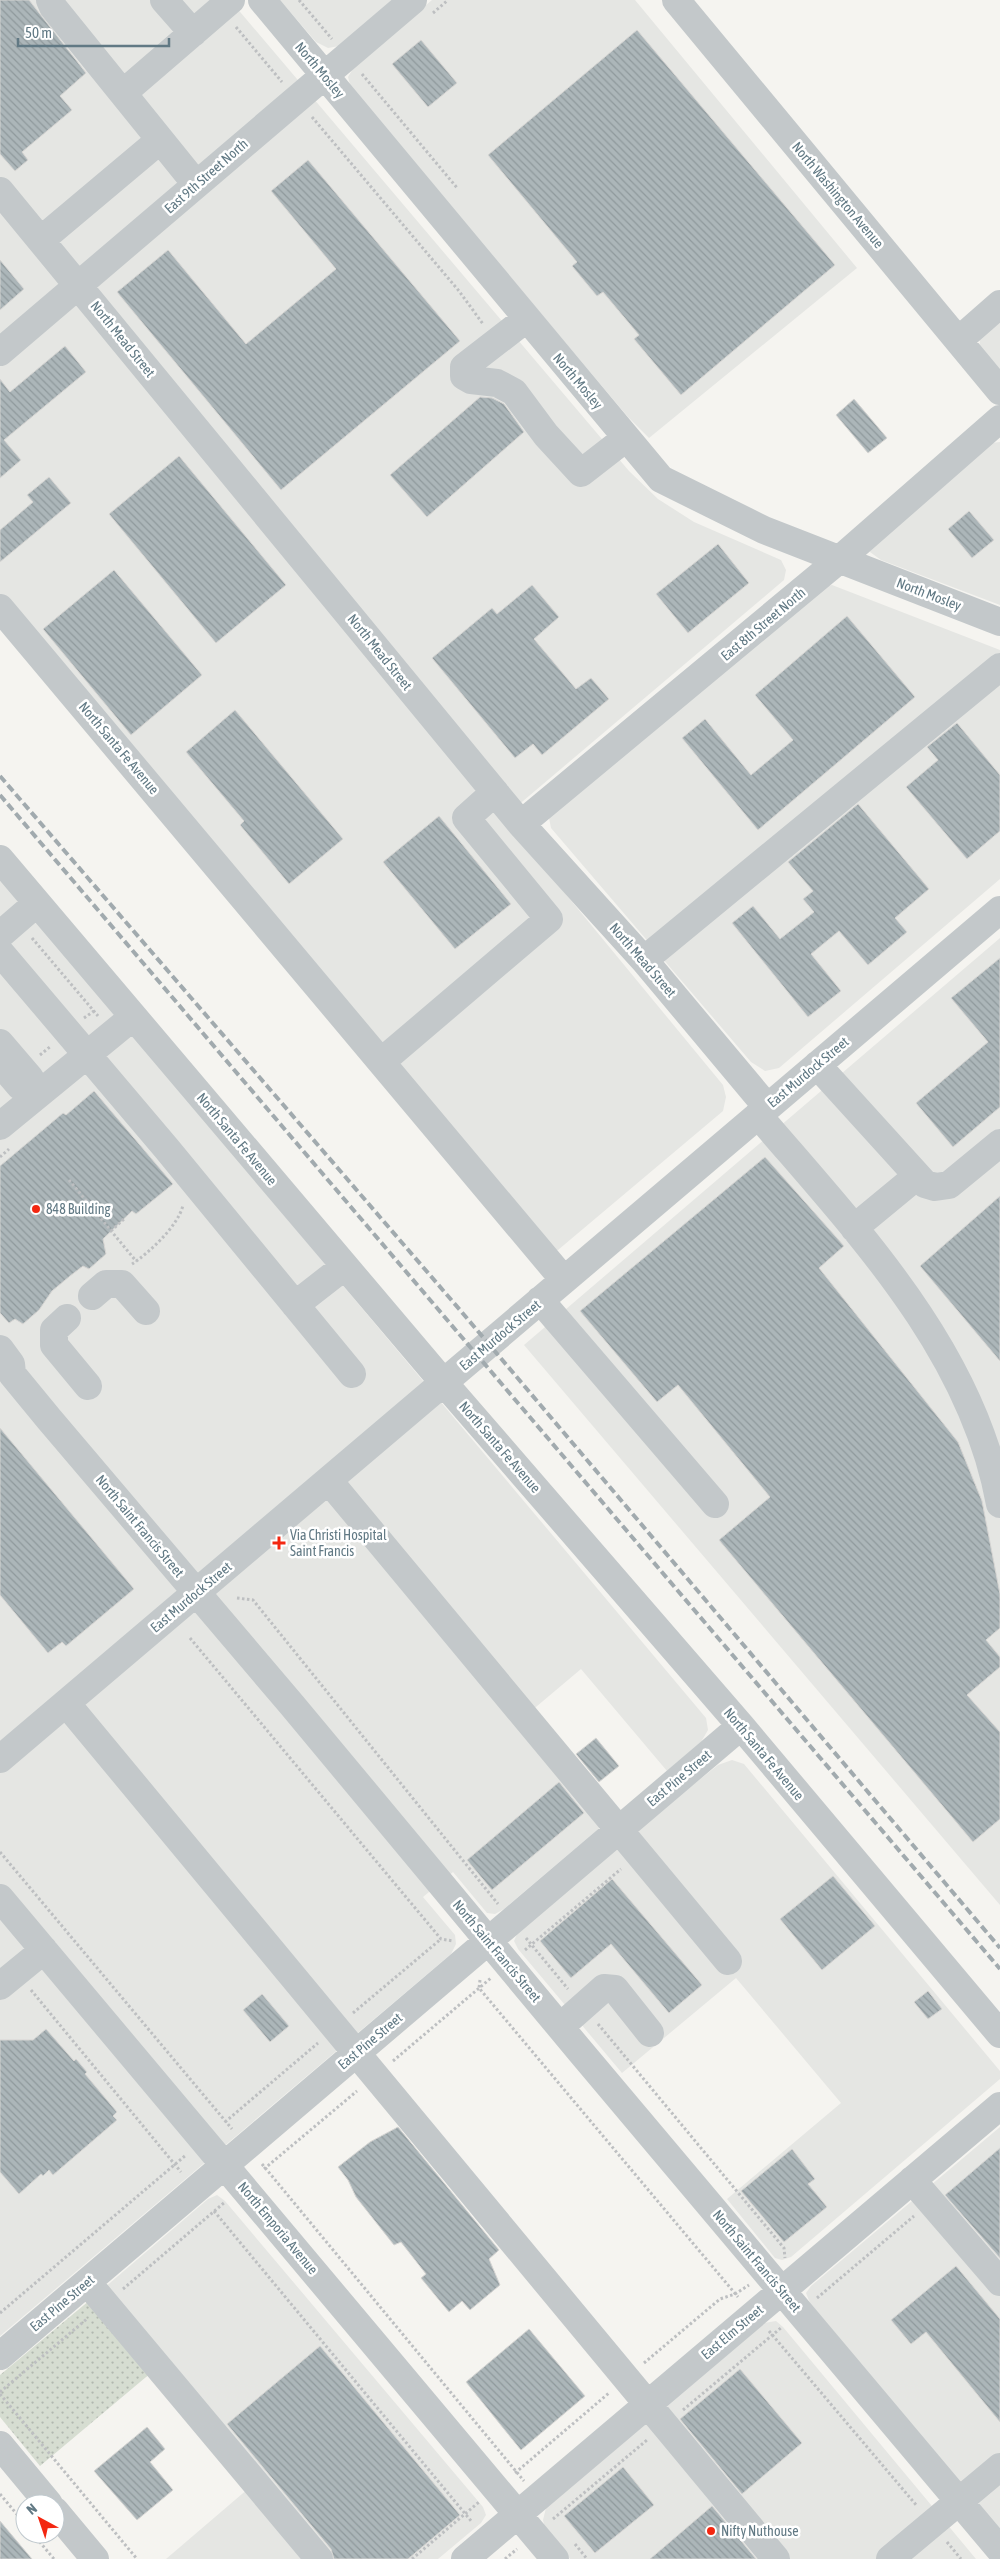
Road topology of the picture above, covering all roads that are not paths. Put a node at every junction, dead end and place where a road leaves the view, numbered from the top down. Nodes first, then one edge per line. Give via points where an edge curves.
1 (50, 0) edge
2 (164, 0) edge
3 (262, 0) edge
4 (413, 0) edge
5 (676, 0) edge
6 (226, 5) edge
7 (193, 33) junction
8 (324, 75) junction
9 (123, 94) junction
10 (160, 140) junction
11 (196, 184) junction
12 (0, 191) edge
13 (41, 240) junction
14 (78, 285) junction
15 (1000, 304) edge
16 (526, 319) junction
17 (959, 340) junction
18 (0, 352) edge
19 (1000, 391) edge
20 (1000, 419) edge
21 (626, 438) junction
22 (840, 560) junction
23 (0, 608) edge
24 (1000, 622) edge
25 (1000, 667) edge
26 (495, 792) junction
27 (521, 824) junction
28 (0, 860) edge
29 (1000, 910) edge
30 (18, 919) edge
31 (0, 952) edge
32 (644, 960) junction
33 (123, 1025) junction
34 (0, 1043) edge
35 (88, 1054) junction
36 (381, 1062) junction
37 (817, 1065) junction
38 (22, 1078) edge
39 (762, 1111) junction
40 (0, 1126) edge
41 (1000, 1143) edge
42 (917, 1176) junction
43 (854, 1228) junction
44 (345, 1266) junction
45 (564, 1280) junction
46 (92, 1296) dead end
47 (540, 1300) junction
48 (295, 1305) junction
49 (146, 1311) dead end
50 (67, 1318) dead end
51 (0, 1349) edge
52 (6, 1374) edge
53 (352, 1374) dead end
54 (444, 1383) junction
55 (88, 1386) dead end
56 (329, 1480) junction
57 (715, 1504) dead end
58 (1000, 1504) edge
59 (196, 1593) junction
60 (66, 1703) junction
61 (741, 1726) junction
62 (0, 1759) edge
63 (619, 1830) junction
64 (0, 1898) edge
65 (479, 1949) junction
66 (44, 1950) junction
67 (728, 1961) dead end
68 (8, 1979) edge
69 (560, 2027) junction
70 (650, 2033) dead end
71 (1000, 2034) edge
72 (355, 2053) junction
73 (1000, 2106) edge
74 (224, 2164) junction
75 (912, 2180) junction
76 (87, 2282) junction
77 (1000, 2282) edge
78 (790, 2283) junction
79 (0, 2356) edge
80 (646, 2405) junction
81 (0, 2445) edge
82 (1000, 2467) edge
83 (41, 2494) edge
84 (959, 2501) junction
85 (536, 2516) junction
86 (65, 2523) edge
87 (998, 2543) edge
88 (563, 2549) edge
89 (496, 2550) edge
90 (95, 2559) edge
91 (319, 2559) edge
92 (465, 2559) edge
93 (776, 2559) edge
94 (890, 2559) edge

1 - 9 street via 53,8
2 - 7 street
3 - 8 street, North Mosley
4 - 8 street, East 9th Street North
5 - 17 street, North Washington Avenue
6 - 7 street
7 - 9 street
8 - 11 street, East 9th Street North
8 - 16 street, North Mosley
9 - 10 street
10 - 11 street
10 - 13 street
11 - 14 street, East 9th Street North
12 - 13 street, North Mead Street
13 - 14 street, North Mead Street
14 - 18 street, East 9th Street North
14 - 26 street, North Mead Street
15 - 17 street
16 - 21 street, North Mosley
16 - 21 street via 464,368 464,376 497,383 514,392 581,474
17 - 19 street, North Washington Avenue
20 - 22 street, East 8th Street North
21 - 22 street, North Mosley via 661,479 764,530
22 - 24 street, North Mosley
22 - 27 street, East 8th Street North
23 - 36 street, North Santa Fe Avenue
25 - 32 street
26 - 27 street, North Mead Street
26 - 36 street via 466,818 549,919
27 - 32 street, North Mead Street
28 - 30 street, North Santa Fe Avenue
29 - 37 street, East Murdock Street
30 - 33 street, North Santa Fe Avenue
31 - 35 street
32 - 39 street, North Mead Street
33 - 35 street
33 - 44 street, North Santa Fe Avenue
34 - 38 street
35 - 38 street
35 - 48 street
36 - 45 street, North Santa Fe Avenue
37 - 39 street, East Murdock Street
37 - 42 street
38 - 40 street
39 - 43 street, North Mead Street
39 - 45 street, East Murdock Street
41 - 42 street via 949,1185 935,1187 925,1184
42 - 43 street
43 - 58 street, North Mead Street via 926,1324 955,1377 982,1440
44 - 48 street
44 - 54 street, North Santa Fe Avenue
45 - 47 street, East Murdock Street
46 - 49 street via 106,1284 122,1284
47 - 54 street, East Murdock Street
47 - 57 street
48 - 53 street
50 - 55 street via 54,1330 54,1345
51 - 52 street, North Saint Francis Street via 11,1364
52 - 59 street, North Saint Francis Street
54 - 56 street, East Murdock Street
54 - 61 street, North Santa Fe Avenue
56 - 59 street, East Murdock Street
56 - 63 street
59 - 60 street, East Murdock Street
59 - 65 street, North Saint Francis Street via 292,1705
60 - 62 street, East Murdock Street
60 - 72 street
61 - 63 street, East Pine Street
61 - 71 street, North Santa Fe Avenue
63 - 65 street, East Pine Street
63 - 67 street
64 - 66 street, North Emporia Avenue
65 - 69 street, North Saint Francis Street via 508,1964
65 - 72 street, East Pine Street
66 - 68 street
66 - 74 street, North Emporia Avenue
69 - 70 street via 604,1988 615,1989
69 - 78 street, North Saint Francis Street
72 - 74 street, East Pine Street
72 - 80 street
73 - 75 street, East Elm Street
74 - 76 street, East Pine Street
74 - 85 street, North Emporia Avenue
75 - 77 street
75 - 78 street, East Elm Street
76 - 79 street, East Pine Street
76 - 91 street
78 - 80 street, East Elm Street
78 - 84 street, North Saint Francis Street via 814,2304
80 - 85 street, East Elm Street
80 - 93 street
81 - 83 street
82 - 84 street
84 - 87 street, North Saint Francis Street
84 - 94 street
85 - 88 street, North Emporia Avenue
85 - 89 street, East Elm Street
86 - 90 street
89 - 92 street, East Elm Street

